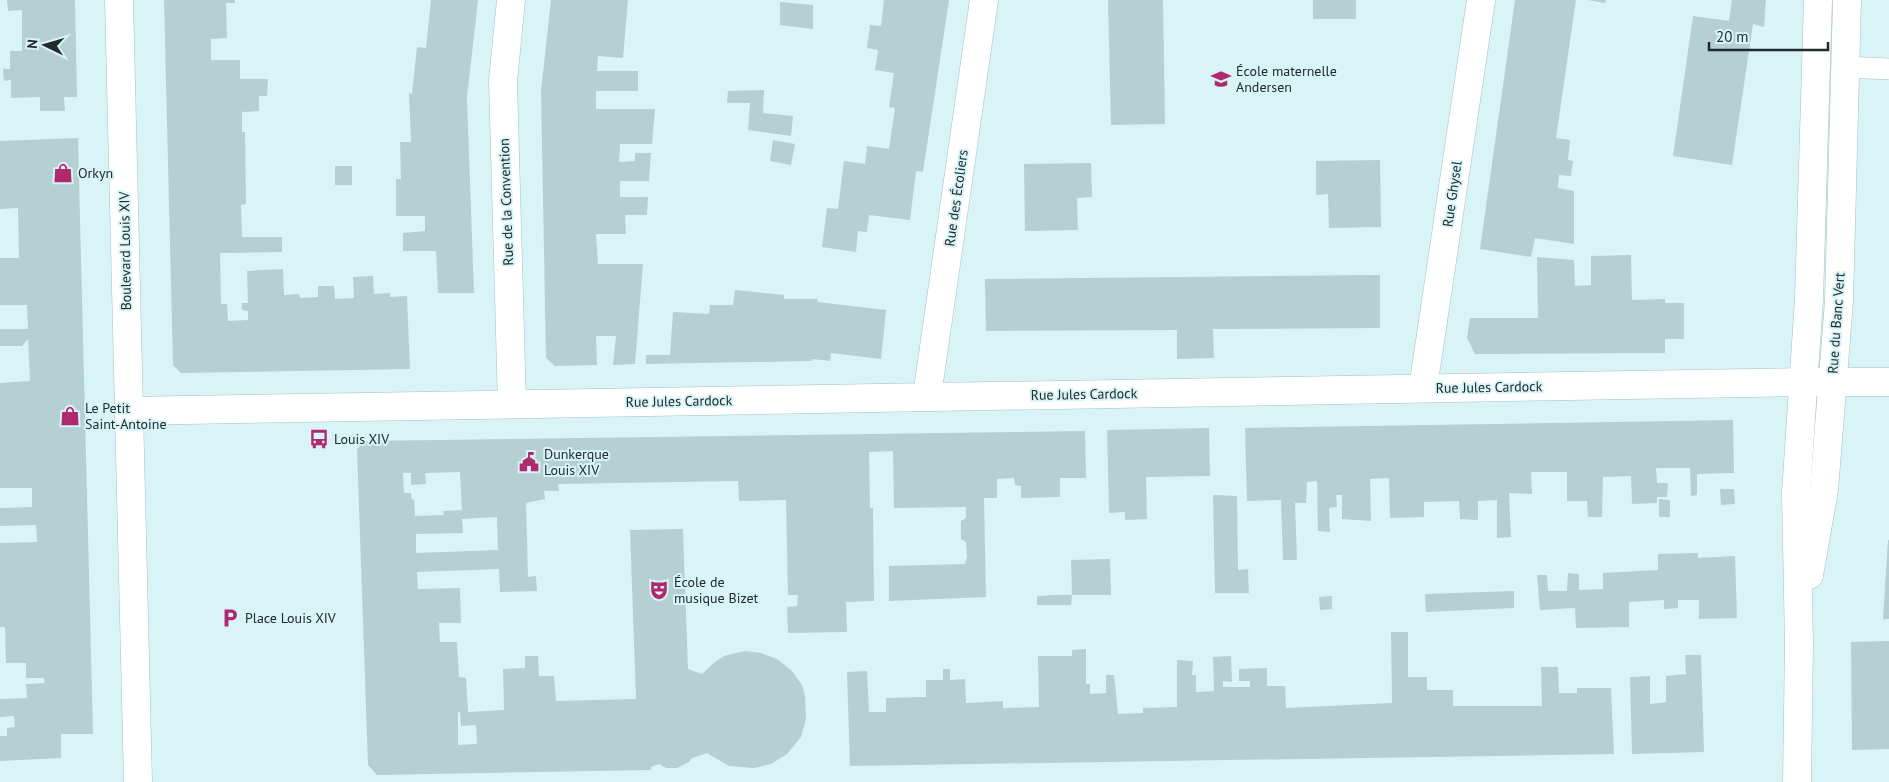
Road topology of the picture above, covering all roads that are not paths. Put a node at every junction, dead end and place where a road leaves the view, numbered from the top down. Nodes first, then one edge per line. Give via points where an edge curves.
1 (119, 0) edge
2 (511, 0) edge
3 (984, 0) edge
4 (1481, 0) edge
5 (1818, 0) edge
6 (1848, 0) edge
7 (1845, 67) junction
8 (1889, 69) edge
9 (1804, 382) junction
10 (1832, 382) junction
11 (1889, 382) edge
12 (1424, 388) junction
13 (927, 396) junction
14 (512, 404) junction
15 (129, 411) junction
16 (1800, 644) junction
17 (138, 782) edge
18 (1798, 782) edge

1 - 15 street, Boulevard Louis XIV
2 - 14 street, Rue de la Convention via 503,87
3 - 13 street, Rue des Écoliers
4 - 12 street, Rue Ghysel
5 - 9 street, Rue du Banc Vert
6 - 7 street, Rue du Banc Vert
7 - 8 lane
7 - 10 street, Rue du Banc Vert via 1839,301
9 - 10 street, Rue Jules Cardock
9 - 12 street, Rue Jules Cardock
9 - 16 street, Rue du Banc Vert via 1796,493
10 - 11 street, Rue Jules Cardock
10 - 16 street, Rue du Banc Vert via 1824,490
12 - 13 street, Rue Jules Cardock
13 - 14 street, Rue Jules Cardock
14 - 15 street, Rue Jules Cardock
15 - 17 street
16 - 18 street, Rue du Banc Vert

